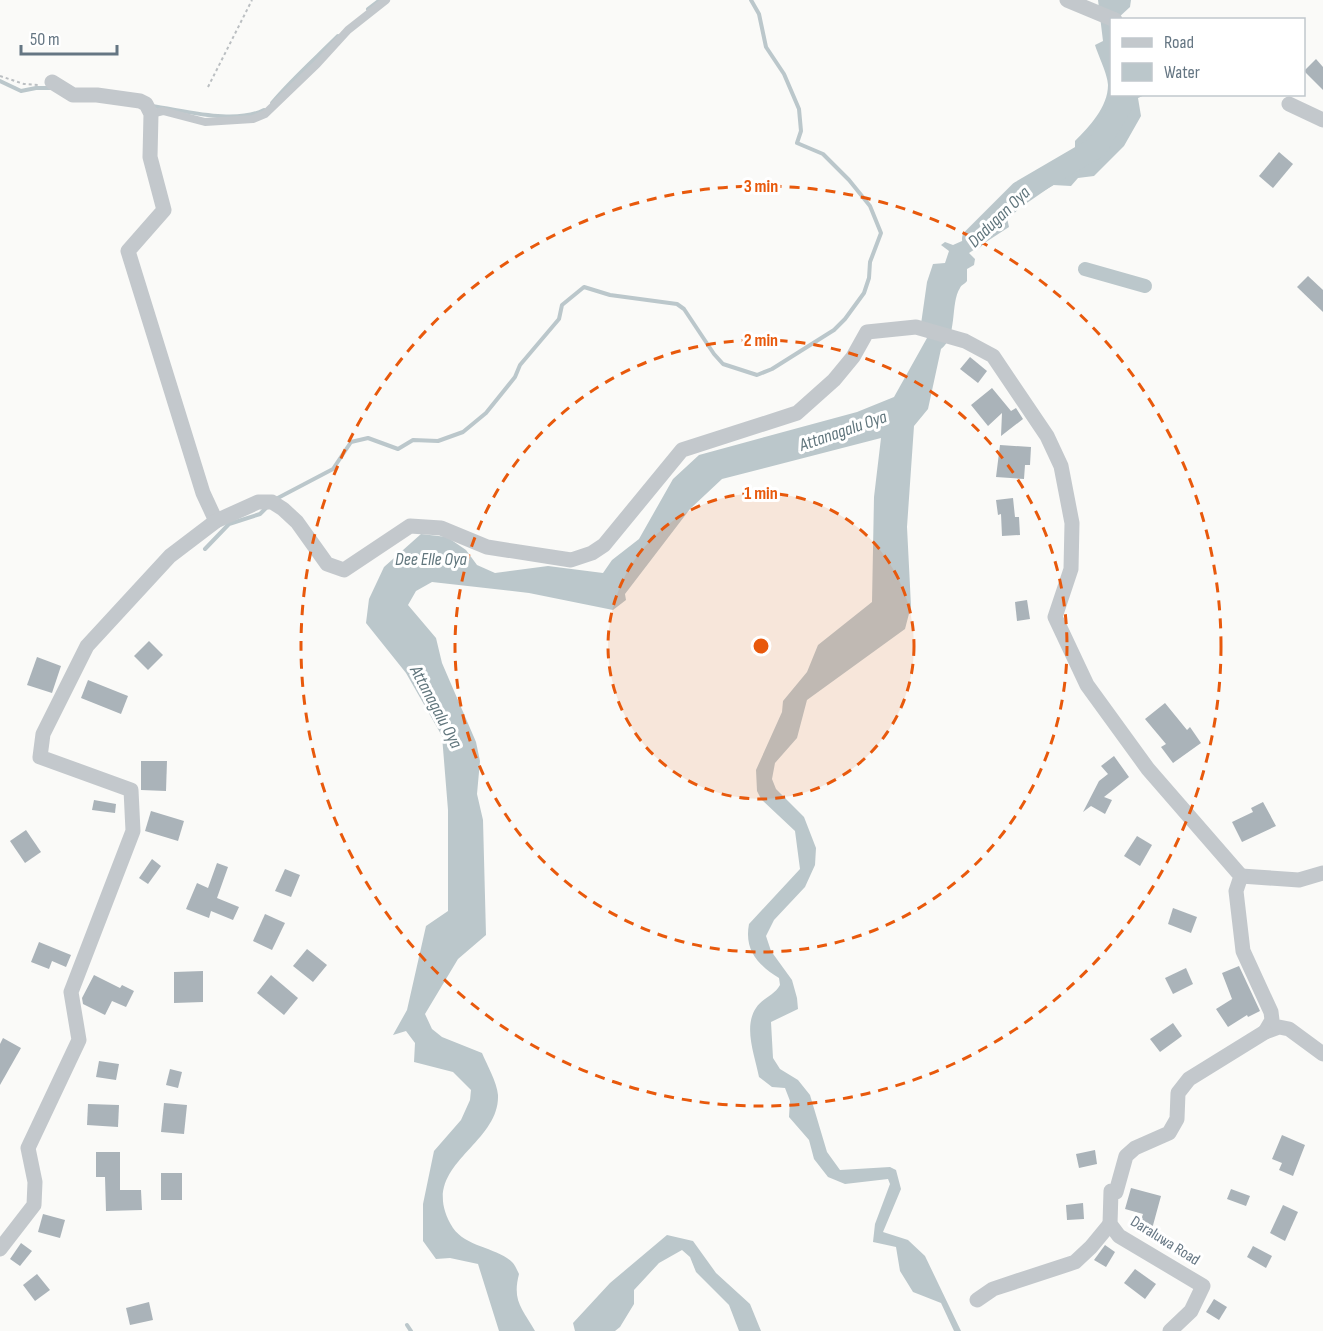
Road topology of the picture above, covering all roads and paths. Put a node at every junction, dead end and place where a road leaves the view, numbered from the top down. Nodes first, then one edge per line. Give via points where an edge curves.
1 (252, 0) edge
2 (386, 0) edge
3 (1067, 0) edge
4 (1110, 18) edge
5 (0, 76) edge
6 (52, 82) joint
7 (208, 87) dead end
8 (1289, 104) dead end
9 (151, 114) junction
10 (1323, 120) edge
11 (216, 521) junction
12 (1323, 873) edge
13 (1241, 876) junction
14 (1265, 1032) junction
15 (1323, 1054) edge
16 (1110, 1224) junction
17 (0, 1249) edge
18 (977, 1300) dead end
19 (1170, 1331) edge

1 - 7 path
2 - 9 lane via 348,30 265,114 253,119 205,122 163,111
3 - 4 street
5 - 6 path via 24,84
6 - 9 street via 73,94 140,101
8 - 10 street
9 - 11 street via 150,157 164,210 128,251 203,493
11 - 13 street via 258,502 272,502 297,522 327,564 344,570 410,526 441,528 487,547 571,560 604,545 682,450 797,413 834,380 867,332 916,327 965,341 993,357 1047,436 1061,466 1072,523 1071,569 1055,617 1087,685 1148,768
11 - 17 street via 170,556 87,646 43,734 40,757 131,790 134,831 71,992 80,1040 28,1148 35,1182 34,1205
12 - 13 street via 1299,880
13 - 14 street via 1236,891 1243,951 1271,1012 1272,1020
14 - 15 street via 1278,1027 1289,1029
14 - 16 street, Daraluwa Road via 1189,1080 1178,1093 1177,1119 1169,1133 1126,1156 1116,1192 1111,1191
16 - 18 street via 1075,1262 993,1289
16 - 19 street, Daraluwa Road via 1119,1236 1203,1286 1191,1311

